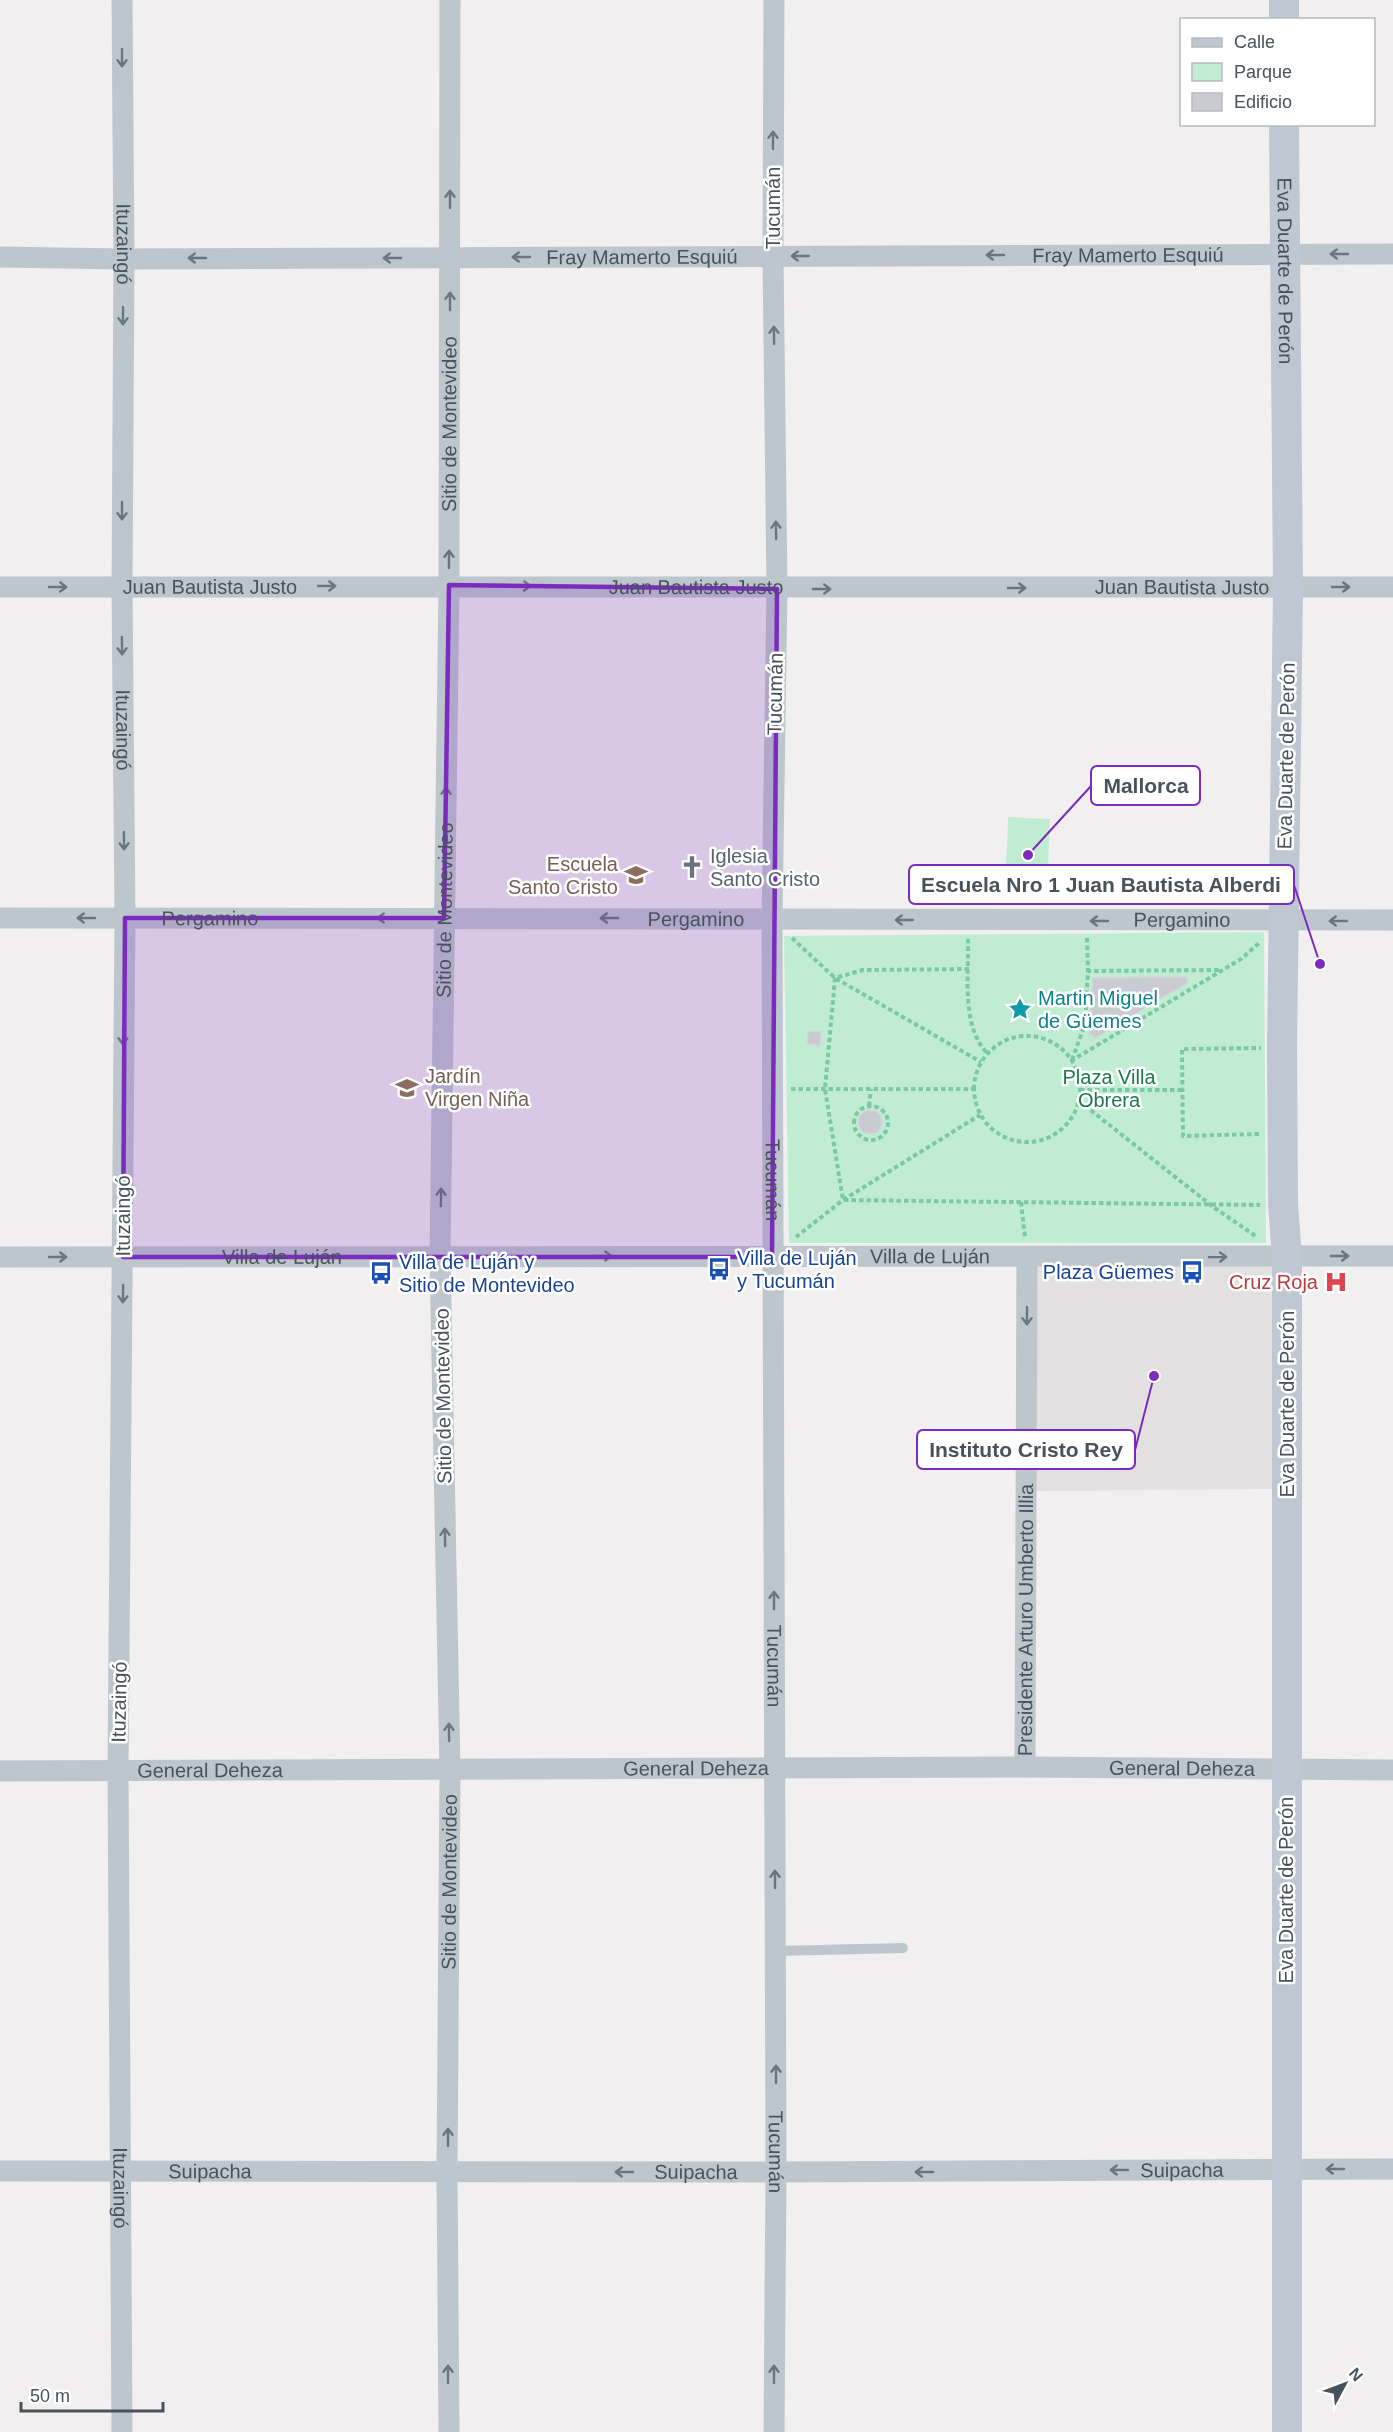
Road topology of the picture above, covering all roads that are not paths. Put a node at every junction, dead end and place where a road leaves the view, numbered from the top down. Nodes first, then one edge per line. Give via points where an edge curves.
1 (122, 0) edge
2 (450, 0) edge
3 (774, 0) edge
4 (1284, 0) edge
5 (1284, 18) edge
6 (1284, 126) edge
7 (1285, 254) junction
8 (1393, 254) edge
9 (773, 256) junction
10 (0, 257) edge
11 (450, 258) junction
12 (124, 259) junction
13 (449, 585) junction
14 (0, 587) edge
15 (122, 587) junction
16 (1288, 587) junction
17 (1393, 587) edge
18 (777, 589) junction
19 (0, 918) edge
20 (125, 918) junction
21 (444, 918) junction
22 (772, 919) junction
23 (1393, 920) edge
24 (1284, 921) junction
25 (440, 1256) junction
26 (1393, 1256) edge
27 (0, 1257) edge
28 (123, 1257) junction
29 (772, 1257) junction
30 (1027, 1257) junction
31 (1287, 1257) junction
32 (1025, 1767) junction
33 (775, 1769) junction
34 (450, 1770) junction
35 (1286, 1770) junction
36 (1393, 1770) edge
37 (0, 1771) edge
38 (118, 1771) junction
39 (903, 1948) dead end
40 (775, 1951) junction
41 (1286, 2169) junction
42 (1393, 2169) edge
43 (0, 2171) edge
44 (120, 2172) junction
45 (447, 2172) junction
46 (776, 2172) junction
47 (122, 2432) edge
48 (449, 2432) edge
49 (774, 2432) edge
50 (1287, 2432) edge

1 -> 12 street, Ituzaingó
11 -> 2 street, Sitio de Montevideo
9 -> 3 street, Tucumán
4 - 5 main road
6 - 7 main road, Eva Duarte de Perón
8 -> 7 street, Fray Mamerto Esquiú
7 -> 9 street, Fray Mamerto Esquiú
7 - 16 main road, Eva Duarte de Perón
9 -> 11 street, Fray Mamerto Esquiú
18 -> 9 street, Tucumán
10 - 12 street, Fray Mamerto Esquiú
11 -> 12 street, Fray Mamerto Esquiú
13 -> 11 street, Sitio de Montevideo
12 -> 15 street, Ituzaingó
15 -> 13 street, Juan Bautista Justo
13 -> 18 street, Juan Bautista Justo
21 -> 13 street, Sitio de Montevideo
14 -> 15 street, Juan Bautista Justo
15 -> 20 street, Ituzaingó
16 -> 17 street, Juan Bautista Justo
18 -> 16 street, Juan Bautista Justo
16 - 24 main road, Eva Duarte de Perón
18 - 22 street, Tucumán
20 -> 19 street, Pergamino
21 -> 20 street, Pergamino
20 -> 28 street, Ituzaingó
22 -> 21 street, Pergamino
25 -> 21 street, Sitio de Montevideo
24 -> 22 street, Pergamino
22 - 29 street, Tucumán
23 -> 24 street, Pergamino
24 - 31 main road, Eva Duarte de Perón via 1283,1204
25 - 28 street, Villa de Luján
25 -> 29 street, Villa de Luján
34 -> 25 street, Sitio de Montevideo
31 -> 26 street, Villa de Luján
27 -> 28 street, Villa de Luján
28 -> 38 street, Ituzaingó
29 - 30 street, Villa de Luján
33 -> 29 street, Tucumán
30 -> 31 street, Villa de Luján
30 -> 32 street, Presidente Arturo Umberto Illia
31 - 35 main road, Eva Duarte de Perón
32 - 33 street, General Deheza
32 - 35 street, General Deheza
33 - 34 street, General Deheza
40 -> 33 street, Tucumán
34 - 38 street, General Deheza
45 -> 34 street, Sitio de Montevideo
35 - 36 street, General Deheza
35 - 41 main road, Eva Duarte de Perón
37 - 38 street, General Deheza
38 - 44 street, Ituzaingó
39 - 40 lane
46 -> 40 street, Tucumán
42 -> 41 street, Suipacha
41 -> 46 street, Suipacha
41 - 50 main road, Eva Duarte de Perón
43 - 44 street, Suipacha
44 - 45 street, Suipacha
44 - 47 street, Ituzaingó
46 -> 45 street, Suipacha
48 -> 45 street, Sitio de Montevideo
49 -> 46 street, Tucumán

